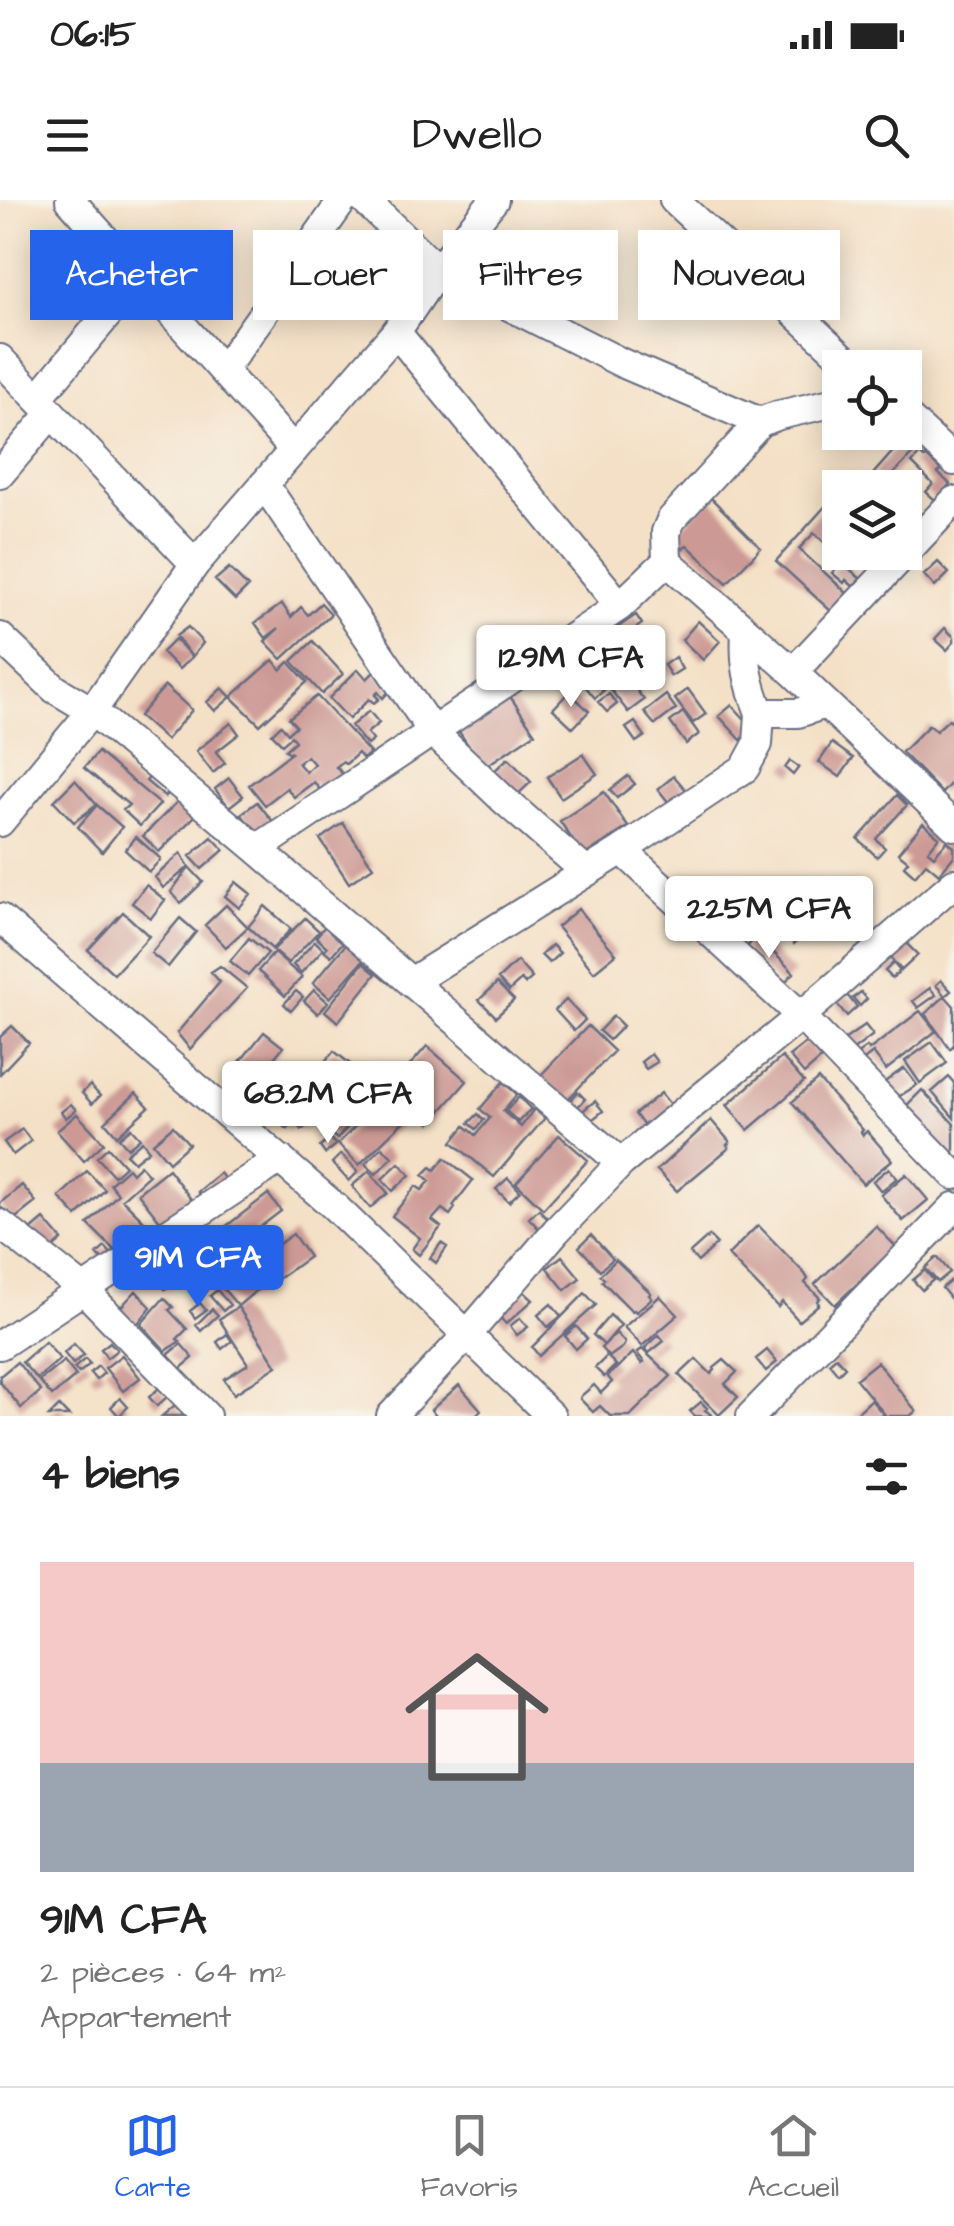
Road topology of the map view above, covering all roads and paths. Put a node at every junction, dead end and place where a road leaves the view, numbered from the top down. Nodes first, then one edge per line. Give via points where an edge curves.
1 (70, 200) edge
2 (343, 200) edge
3 (364, 200) edge
4 (494, 200) edge
5 (674, 200) edge
6 (98, 230) edge
7 (438, 270) junction
8 (108, 320) edge
9 (179, 320) edge
10 (396, 332) junction
11 (835, 350) edge
12 (0, 359) edge
13 (223, 370) junction
14 (822, 405) edge
15 (44, 406) junction
16 (760, 422) junction
17 (922, 431) edge
18 (294, 450) junction
19 (954, 462) edge
20 (0, 474) edge
21 (264, 484) junction
22 (954, 501) edge
23 (667, 561) junction
24 (195, 564) junction
25 (620, 606) junction
26 (746, 631) junction
27 (0, 636) edge
28 (793, 672) junction
29 (826, 704) junction
30 (92, 711) junction
31 (760, 714) junction
32 (432, 732) junction
33 (0, 822) edge
34 (954, 826) edge
35 (258, 849) junction
36 (622, 850) junction
37 (585, 871) junction
38 (954, 882) edge
39 (0, 918) edge
40 (411, 982) junction
41 (801, 1016) junction
42 (280, 1159) junction
43 (620, 1163) junction
44 (954, 1175) edge
45 (954, 1208) edge
46 (0, 1224) edge
47 (84, 1290) junction
48 (467, 1336) junction
49 (0, 1346) edge
50 (206, 1416) edge
51 (391, 1416) edge
52 (551, 1416) edge
53 (751, 1416) edge

1 - 6 street
2 - 13 street
3 - 7 street
4 - 7 street
5 - 11 street
7 - 10 street
7 - 16 street via 622,363
8 - 15 street
9 - 13 street
10 - 18 street
10 - 25 street
12 - 15 street
13 - 18 street
14 - 16 street
15 - 20 street
15 - 24 street
16 - 23 street via 672,520
17 - 19 street
18 - 21 street
21 - 24 street
21 - 32 street
22 - 28 street
23 - 25 street
23 - 26 street
24 - 30 street
25 - 32 street
26 - 28 street
26 - 31 street via 747,680
27 - 30 street via 55,689
28 - 29 street
29 - 31 street via 798,714
29 - 34 street
30 - 33 street
30 - 35 street
31 - 36 street via 758,744 744,768
32 - 35 street
32 - 37 street
35 - 40 street
36 - 37 street
36 - 41 street
37 - 40 street
38 - 41 street
39 - 42 street
40 - 43 street
41 - 43 street
41 - 44 street
42 - 47 street
42 - 48 street
43 - 48 street
45 - 53 street
46 - 47 street
47 - 49 street
47 - 50 street
48 - 51 street
48 - 52 street

